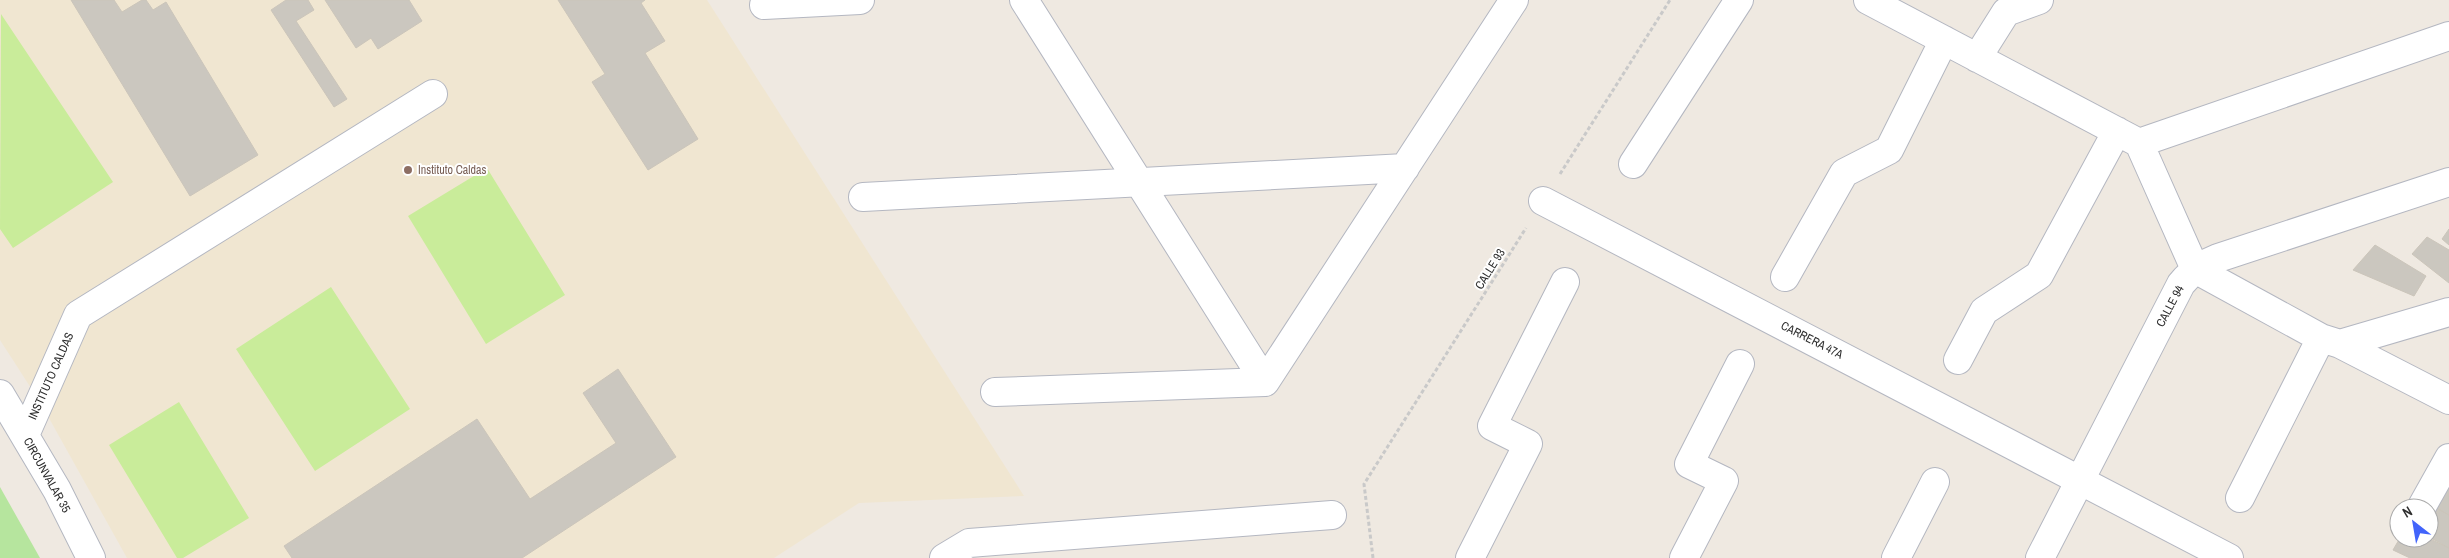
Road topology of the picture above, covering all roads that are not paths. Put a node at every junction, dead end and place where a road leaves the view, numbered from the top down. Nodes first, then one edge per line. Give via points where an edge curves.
1 (860, 0) edge
2 (1024, 0) edge
3 (1514, 0) edge
4 (1740, 0) edge
5 (1868, 0) edge
6 (2039, 0) edge
7 (764, 5) dead end
8 (2449, 36) edge
9 (1944, 40) junction
10 (1977, 58) junction
11 (433, 94) dead end
12 (2128, 137) junction
13 (1633, 164) dead end
14 (1405, 168) junction
15 (1139, 182) junction
16 (2449, 182) edge
17 (863, 197) dead end
18 (1543, 201) road end
19 (2196, 269) junction
20 (1785, 276) dead end
21 (1565, 282) dead end
22 (2449, 312) edge
23 (2330, 341) junction
24 (1958, 360) dead end
25 (1740, 364) dead end
26 (1266, 382) junction
27 (995, 392) dead end
28 (0, 394) edge
29 (2449, 400) edge
30 (25, 435) junction
31 (2449, 458) edge
32 (2080, 480) junction
33 (1935, 482) dead end
34 (2240, 498) dead end
35 (2427, 498) edge
36 (1332, 515) dead end
37 (91, 558) edge
38 (944, 558) edge
39 (1470, 558) edge
40 (1684, 558) edge
41 (1896, 558) edge
42 (2040, 558) edge
43 (2229, 558) edge

1 - 7 street
2 - 15 street
3 - 14 street
4 - 13 street
5 - 9 street
6 - 10 street via 2006,12
8 - 12 street
9 - 10 street
9 - 20 street via 1889,150 1844,173
10 - 12 street
11 - 30 street, INSTITUTO CALDAS via 78,315
12 - 19 street
12 - 24 street via 2038,276 1984,310
14 - 15 street
14 - 26 street
15 - 17 street
15 - 26 street
16 - 19 street, CALLE 94 via 2218,258
18 - 32 street, CARRERA 47A
19 - 23 street
19 - 32 street, CALLE 94 via 2181,284
21 - 39 street via 1492,426 1528,444
22 - 23 street
23 - 29 street
23 - 34 street
25 - 40 street via 1689,464 1724,481
26 - 27 street
28 - 30 street, CIRCUNVALAR 35
30 - 37 street, CIRCUNVALAR 35
31 - 35 street
32 - 42 street, CALLE 94
32 - 43 street, CARRERA 47A
33 - 41 street
36 - 38 street via 969,543

